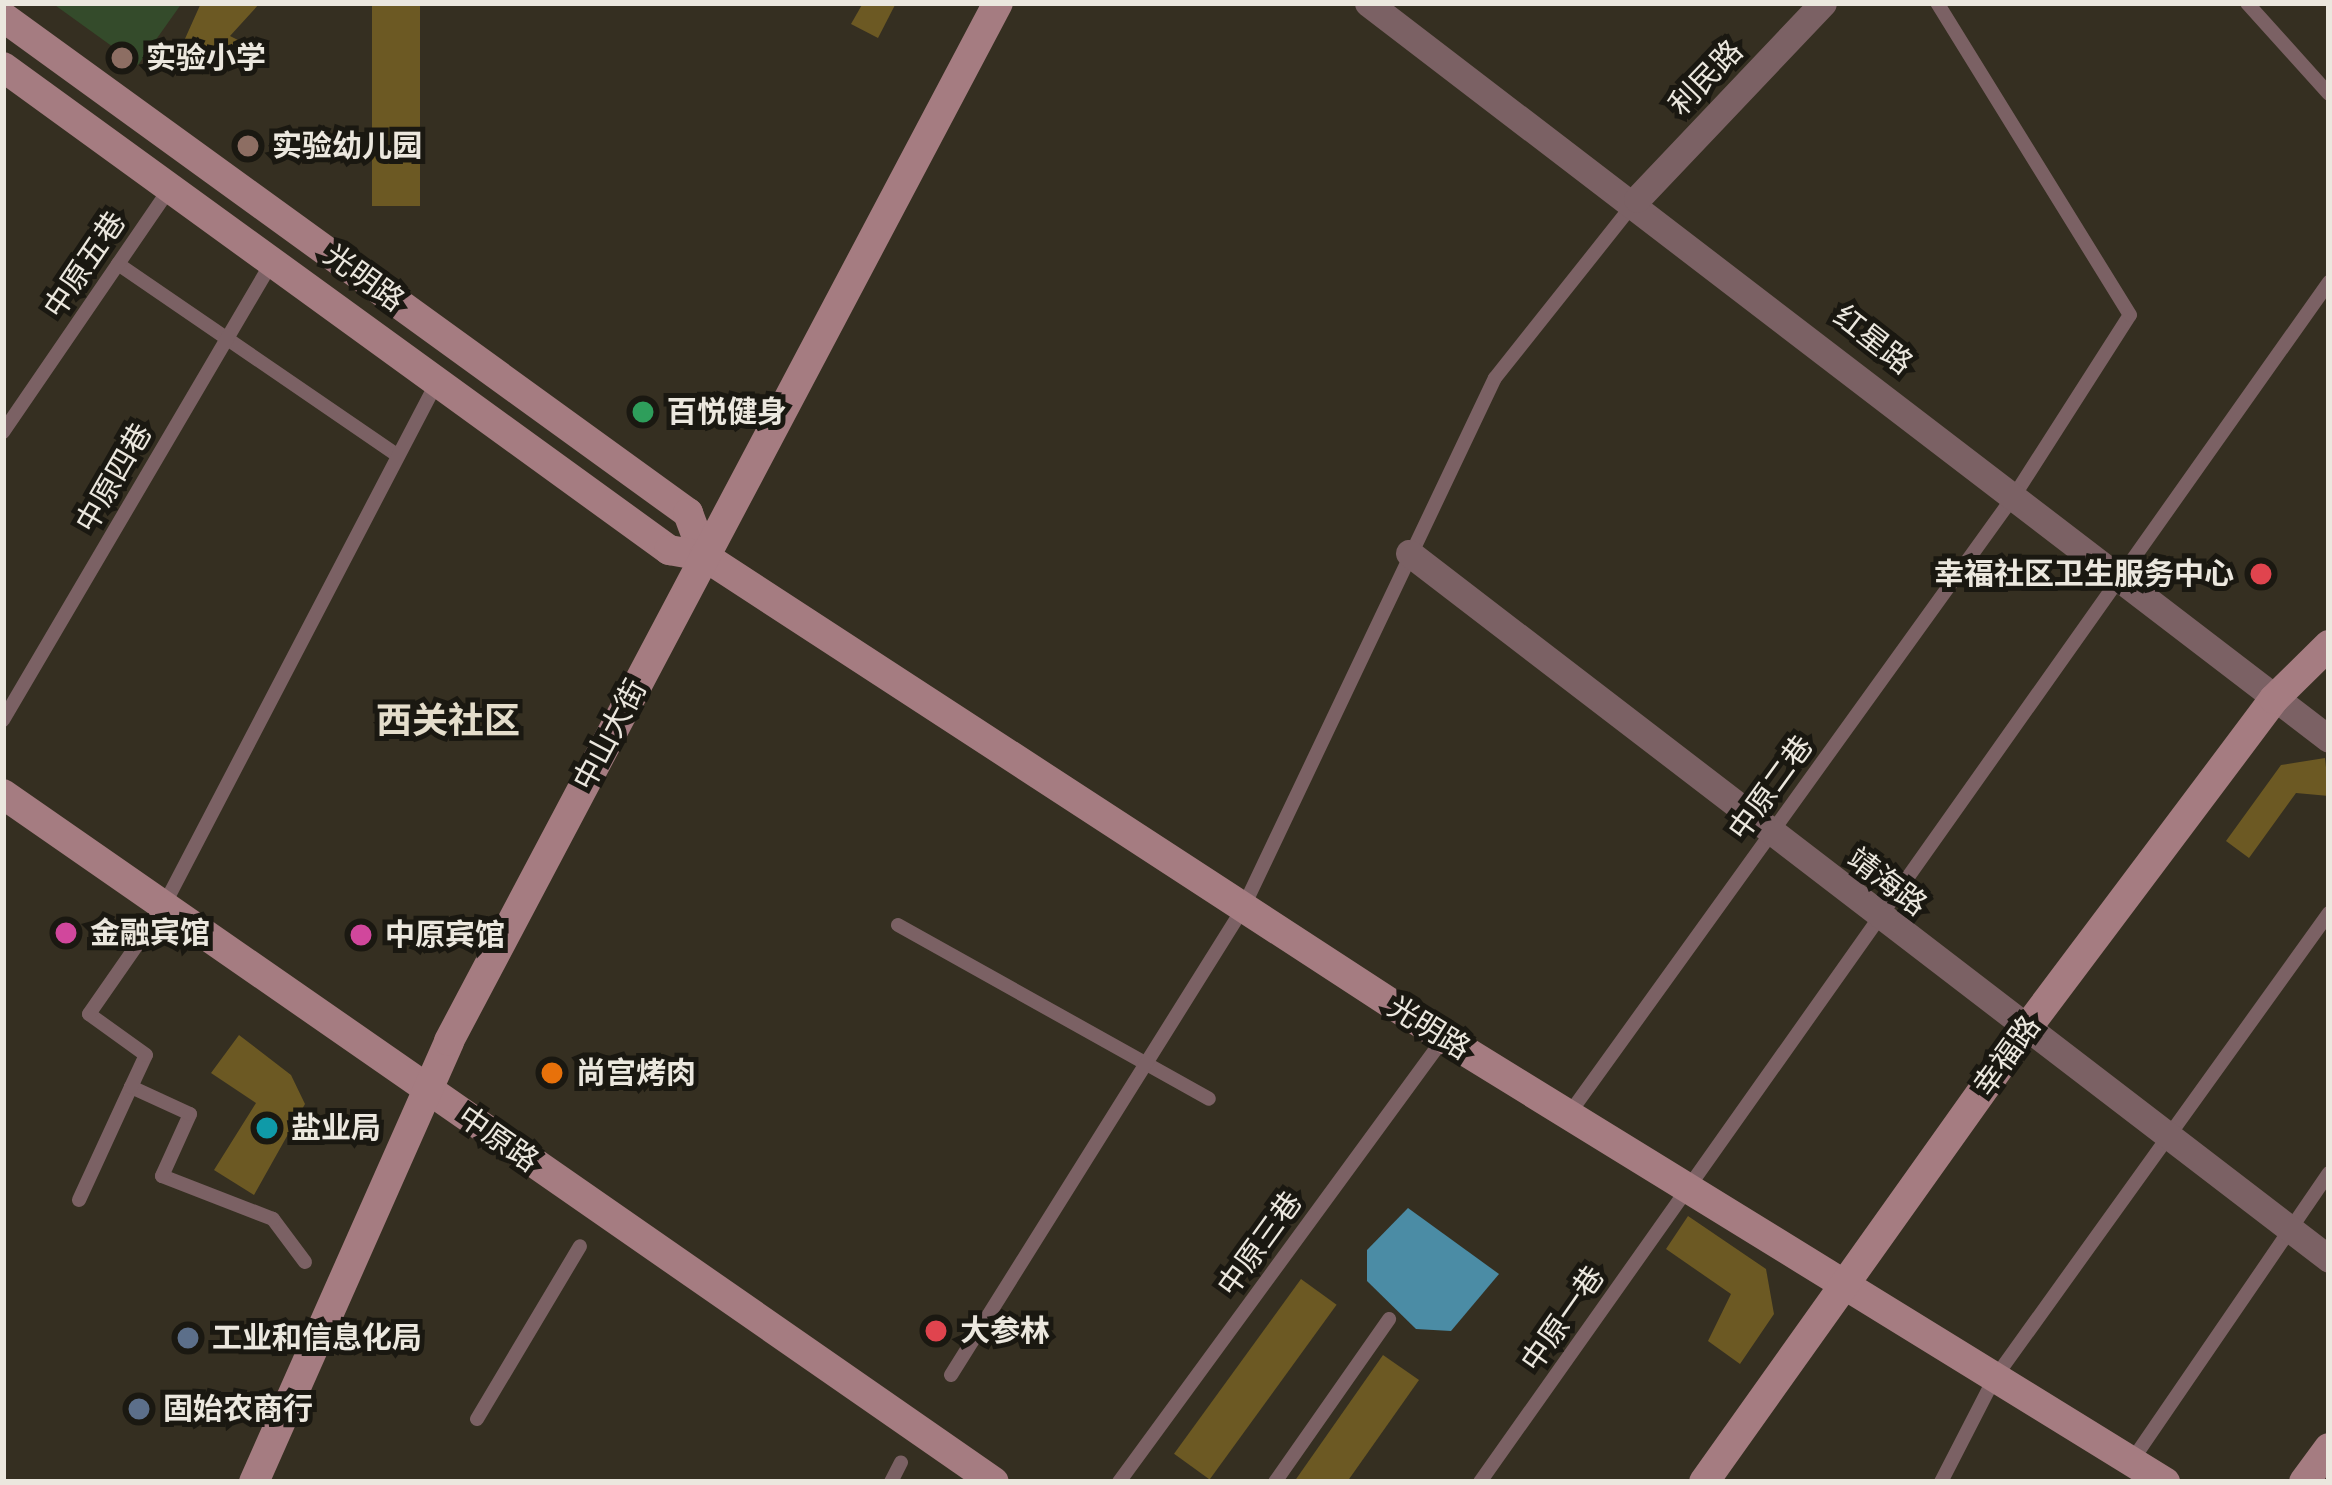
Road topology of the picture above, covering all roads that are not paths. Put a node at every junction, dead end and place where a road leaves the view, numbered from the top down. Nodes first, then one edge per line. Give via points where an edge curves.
1 (998, 3) edge
2 (1368, 3) edge
3 (1823, 3) edge
4 (1937, 3) edge
5 (2247, 3) edge
6 (3, 17) edge
7 (3, 67) edge
8 (2329, 94) edge
9 (170, 188) junction
10 (1637, 200) junction
11 (272, 262) junction
12 (118, 264) junction
13 (2329, 282) edge
14 (227, 339) junction
15 (438, 380) junction
16 (3, 432) edge
17 (397, 455) junction
18 (2016, 493) junction
19 (1409, 553) junction
20 (704, 556) junction
21 (2124, 584) junction
22 (2329, 645) edge
23 (2274, 699) junction
24 (3, 720) edge
25 (2329, 740) edge
26 (3, 794) edge
27 (1770, 836) junction
28 (162, 909) junction
29 (1242, 910) junction
30 (2329, 913) edge
31 (1885, 921) junction
32 (898, 925) dead end
33 (2026, 1028) junction
34 (1444, 1038) junction
35 (1149, 1063) junction
36 (130, 1088) junction
37 (427, 1089) junction
38 (1209, 1099) dead end
39 (1569, 1114) junction
40 (2168, 1136) junction
41 (2329, 1173) edge
42 (1689, 1187) junction
43 (79, 1200) dead end
44 (2290, 1229) junction
45 (580, 1246) dead end
46 (2329, 1259) edge
47 (305, 1262) dead end
48 (1843, 1289) junction
49 (1389, 1318) dead end
50 (951, 1375) dead end
51 (1994, 1379) junction
52 (477, 1420) dead end
53 (2329, 1448) edge
54 (901, 1462) dead end
55 (2131, 1462) junction
56 (254, 1482) edge
57 (891, 1482) edge
58 (994, 1482) edge
59 (1119, 1482) edge
60 (1275, 1482) edge
61 (1480, 1482) edge
62 (1704, 1482) edge
63 (1941, 1482) edge
64 (2165, 1482) edge
65 (2304, 1482) edge

1 - 20 street, 中山大街
2 - 10 street, 红星路
3 - 10 street, 利民路
4 - 18 lane, 中原二巷 via 2131,315
5 - 8 lane
6 - 20 street, 光明路 via 688,513
7 - 9 street, 光明路
9 - 11 street, 光明路
9 - 12 lane, 中原五巷
10 - 18 street, 红星路
10 - 19 lane via 1496,377
11 - 14 lane, 中原四巷
11 - 15 street, 光明路
12 - 14 lane
12 - 16 lane, 中原五巷
13 - 21 lane, 中原一巷
14 - 17 lane
14 - 24 lane, 中原四巷
15 - 17 lane
15 - 20 street, 光明路 via 669,550
17 - 28 lane
18 - 21 street, 红星路
18 - 27 lane, 中原二巷
19 - 27 street, 靖海路
19 - 29 lane
20 - 29 street, 光明路
20 - 37 street, 中山大街
21 - 23 street, 红星路
21 - 31 lane, 中原一巷
22 - 23 street, 幸福路
23 - 25 street, 红星路
23 - 33 street, 幸福路
26 - 28 street, 中原路
27 - 31 street, 靖海路
27 - 39 lane, 中原二巷
28 - 36 lane via 89,1014 146,1055
28 - 37 street, 中原路
29 - 34 street, 光明路
29 - 35 lane
30 - 40 lane
31 - 33 street, 靖海路
31 - 42 lane, 中原一巷
32 - 35 lane
33 - 40 street, 靖海路
33 - 48 street, 幸福路
34 - 39 street, 光明路
34 - 59 lane, 中原三巷
35 - 38 lane
35 - 50 lane
36 - 43 lane
36 - 47 lane via 190,1114 162,1176 272,1219
37 - 56 street, 中山大街
37 - 58 street, 中原路
39 - 42 street, 光明路
40 - 44 street, 靖海路
40 - 51 lane
41 - 44 lane
42 - 48 street, 光明路
42 - 61 lane, 中原一巷
44 - 46 street, 靖海路
44 - 55 lane
45 - 52 lane
48 - 51 street, 光明路
48 - 62 street, 幸福路
49 - 60 lane
51 - 55 street, 光明路
51 - 63 lane
53 - 65 street
54 - 57 lane
55 - 64 street, 光明路

